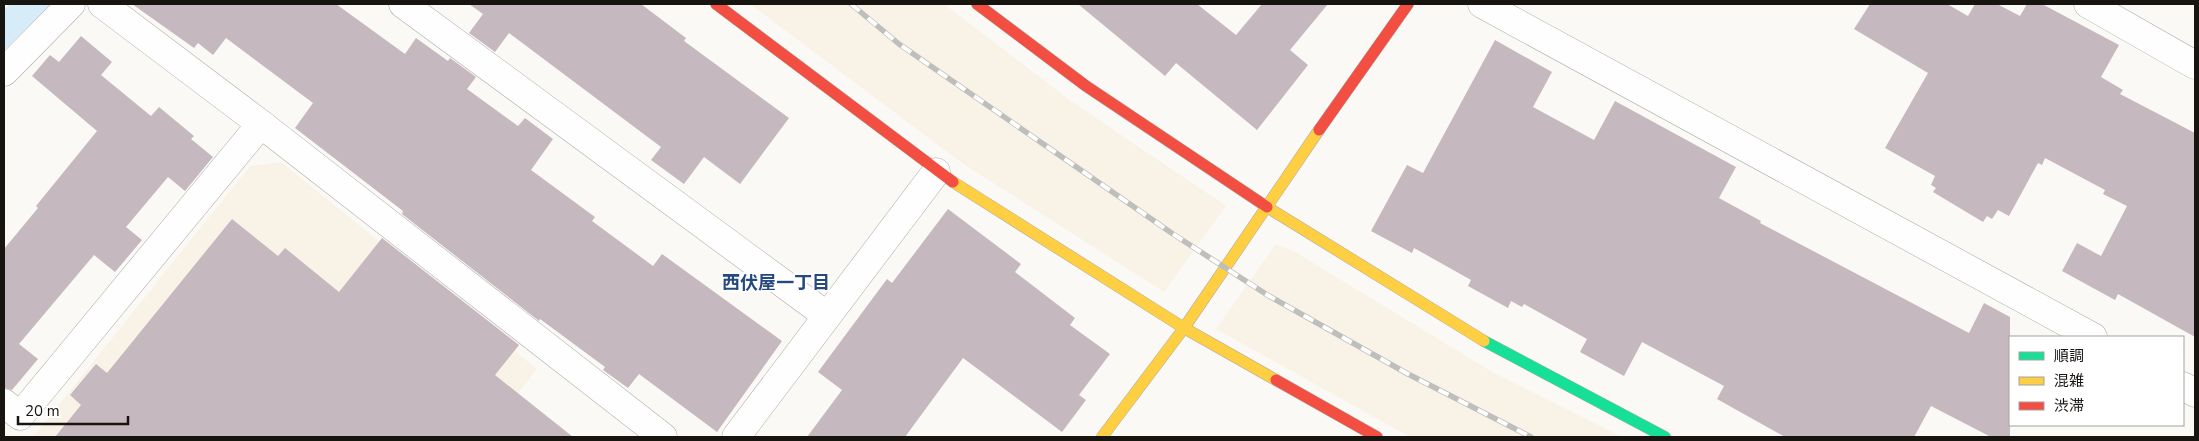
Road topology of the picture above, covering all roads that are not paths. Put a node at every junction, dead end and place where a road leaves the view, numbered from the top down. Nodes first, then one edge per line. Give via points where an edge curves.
1 (71, 4) edge
2 (102, 4) edge
3 (403, 4) edge
4 (716, 4) edge
5 (977, 4) edge
6 (1408, 4) edge
7 (1482, 4) edge
8 (2088, 4) edge
9 (2195, 66) edge
10 (4, 72) edge
11 (261, 124) junction
12 (936, 172) junction
13 (1265, 206) junction
14 (826, 315) junction
15 (1184, 328) junction
16 (2091, 336) edge
17 (4, 403) edge
18 (651, 434) edge
19 (736, 437) edge
20 (1102, 437) edge
21 (1377, 437) edge
22 (1665, 437) edge

1 - 10 street
2 - 11 street
3 - 14 street
4 - 12 street
5 - 13 street via 1086,86
6 - 13 street
7 - 16 street
8 - 9 street
11 - 17 street via 20,416
11 - 18 street
12 - 14 street
12 - 15 street
13 - 15 street
13 - 22 street via 1505,354
14 - 19 street
15 - 20 street
15 - 21 street

